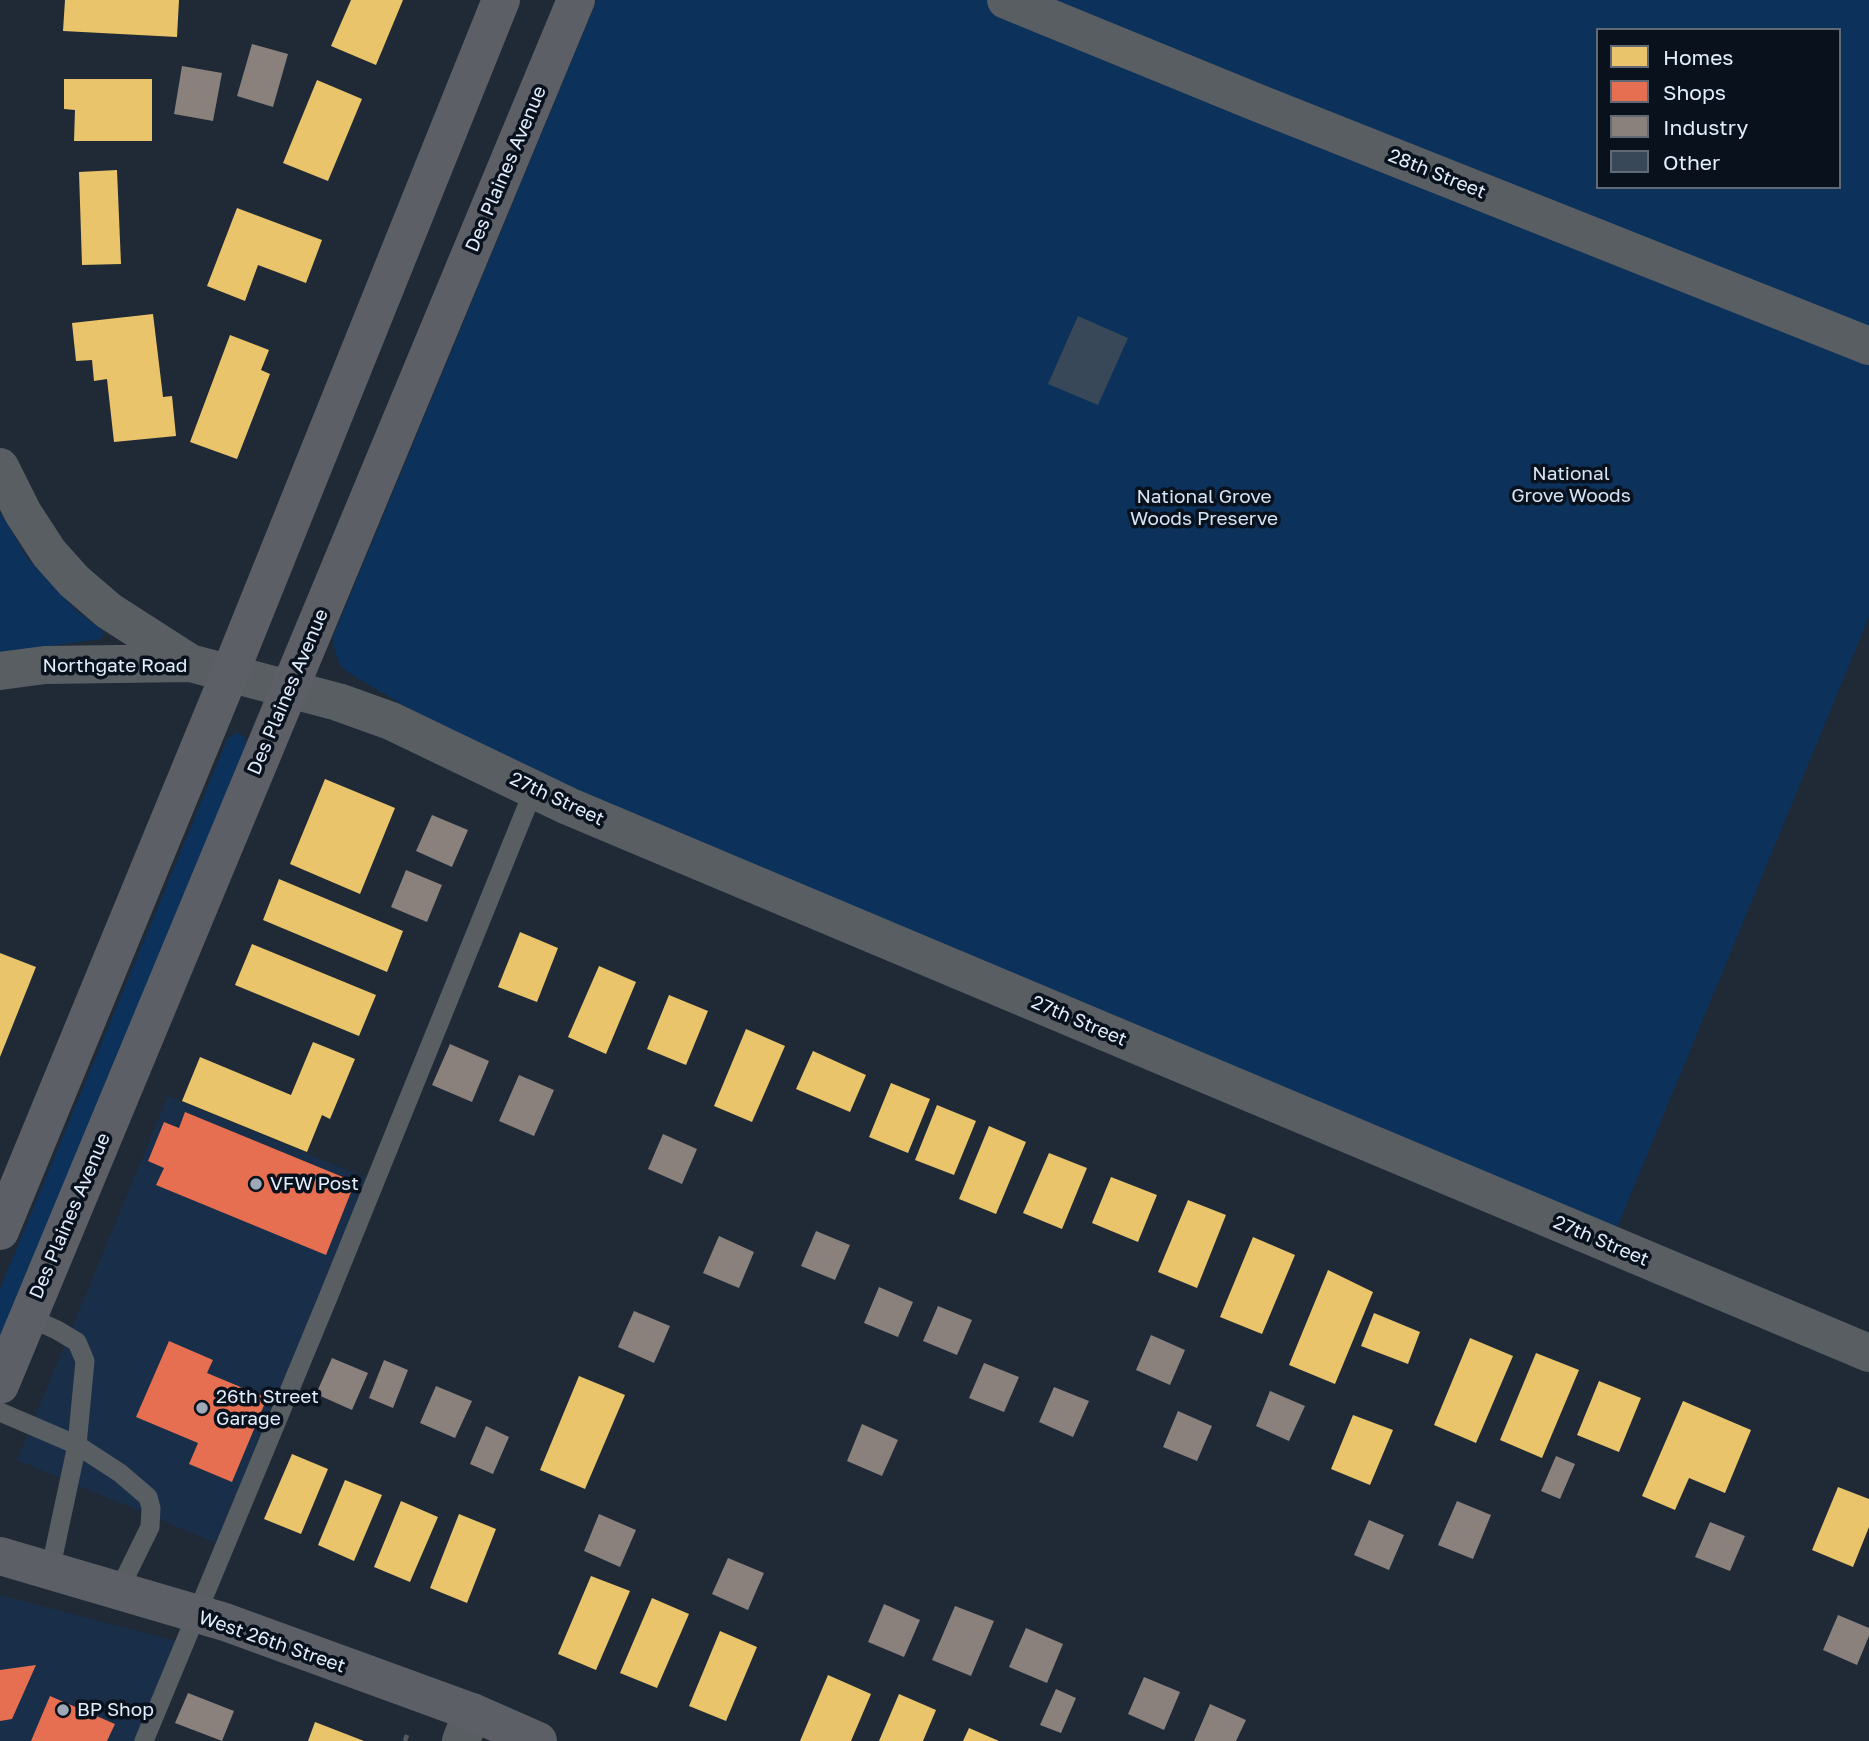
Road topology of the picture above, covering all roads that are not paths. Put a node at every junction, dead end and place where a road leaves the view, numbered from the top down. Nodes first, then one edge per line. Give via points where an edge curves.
1 (501, 0) edge
2 (576, 0) edge
3 (1006, 0) edge
4 (1869, 346) edge
5 (0, 467) edge
6 (190, 663) junction
7 (0, 671) edge
8 (230, 673) junction
9 (289, 689) junction
10 (534, 789) junction
11 (0, 1231) edge
12 (28, 1317) junction
13 (1869, 1353) edge
14 (0, 1385) edge
15 (0, 1412) edge
16 (77, 1445) junction
17 (0, 1556) edge
18 (50, 1571) junction
19 (118, 1592) junction
20 (196, 1616) junction
21 (466, 1727) edge
22 (144, 1741) edge
23 (538, 1741) edge

1 - 8 street
2 - 9 street, Des Plaines Avenue
3 - 4 street, 28th Street
5 - 6 street via 23,513 74,581 109,611
6 - 7 street, Northgate Road via 45,664
6 - 8 street, Northgate Road
8 - 9 street, Northgate Road
8 - 11 street
9 - 10 street, 27th Street via 391,721
9 - 12 street, Des Plaines Avenue
10 - 13 street, 27th Street
10 - 20 lane
12 - 14 street, Des Plaines Avenue
12 - 16 lane via 77,1342 85,1361
15 - 16 lane
16 - 18 lane
16 - 19 lane via 148,1497 150,1527
17 - 18 street, West 26th Street
18 - 19 street, West 26th Street
19 - 20 street, West 26th Street
20 - 21 street, West 26th Street via 225,1622
20 - 22 lane
21 - 23 street, West 26th Street

